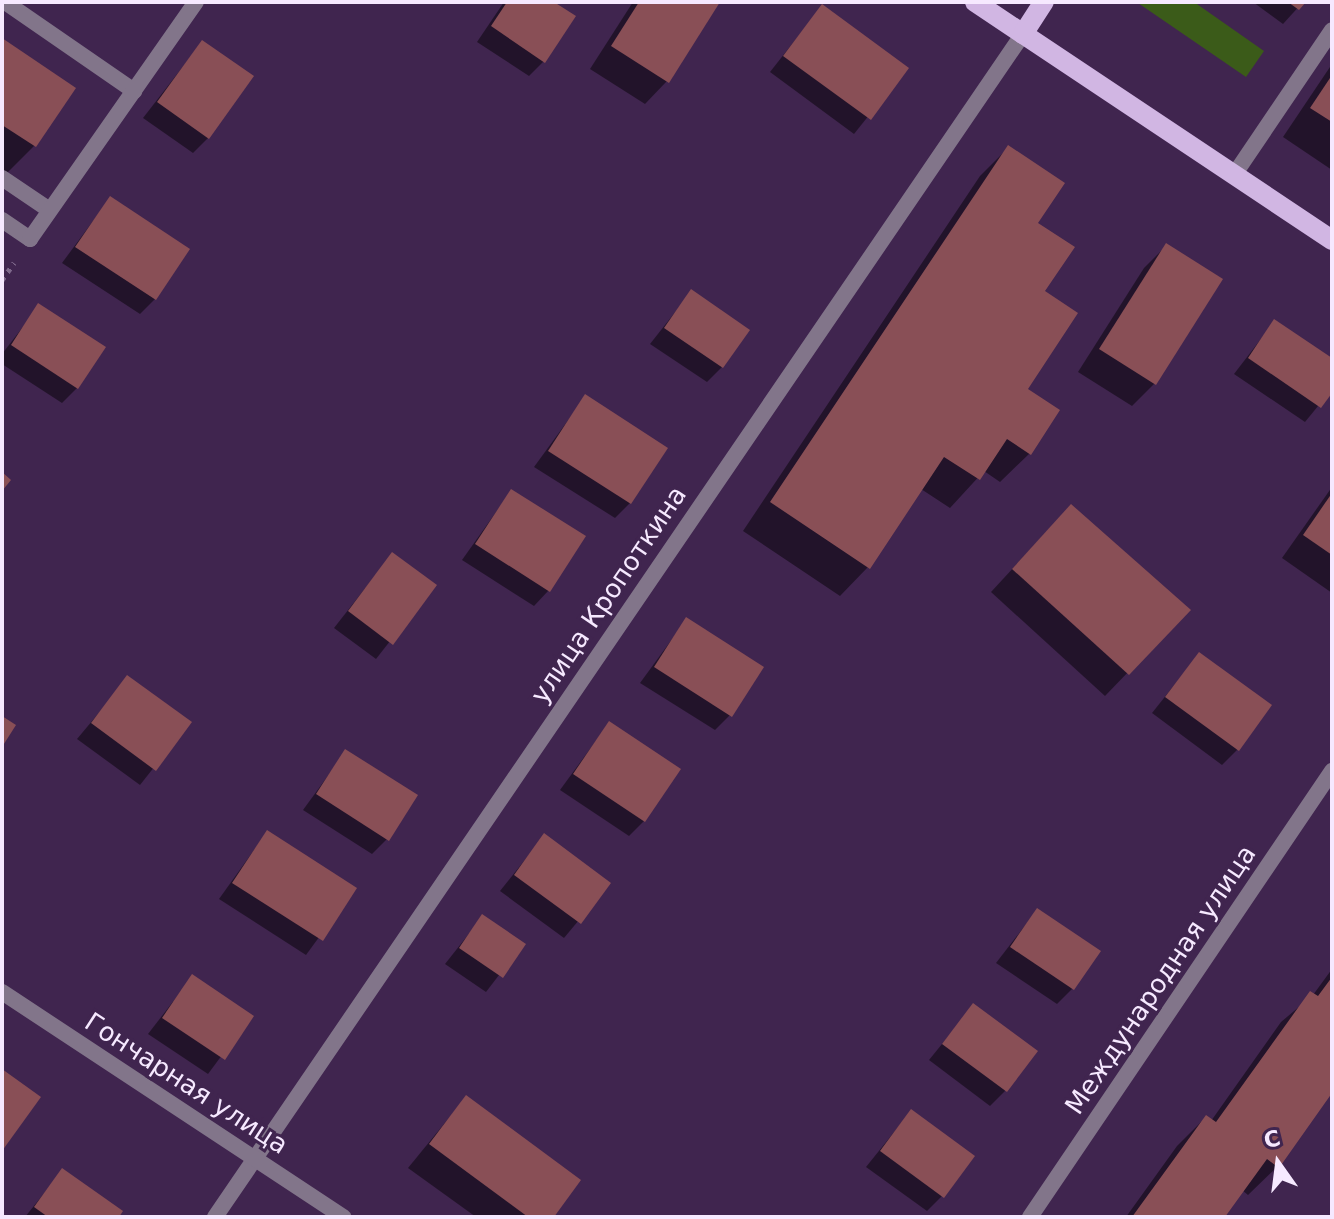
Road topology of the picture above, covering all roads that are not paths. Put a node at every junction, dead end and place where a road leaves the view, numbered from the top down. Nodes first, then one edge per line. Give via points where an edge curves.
1 (5, 2) edge
2 (196, 2) edge
3 (975, 2) edge
4 (1044, 2) edge
5 (1332, 30) edge
6 (1023, 34) junction
7 (134, 91) junction
8 (1234, 175) junction
9 (2, 178) edge
10 (48, 209) junction
11 (2, 220) edge
12 (1332, 240) edge
13 (1332, 771) edge
14 (2, 992) edge
15 (256, 1157) junction
16 (215, 1217) edge
17 (343, 1217) edge
18 (1030, 1217) edge

1 - 7 street
2 - 7 street
3 - 6 main road
4 - 6 main road, улица Кропоткина
5 - 8 street
6 - 8 main road
6 - 15 street, улица Кропоткина
7 - 10 street
8 - 12 main road
9 - 10 street
10 - 11 street via 30,239
13 - 18 street, Международная улица
14 - 15 street, Гончарная улица
15 - 16 street, улица Кропоткина
15 - 17 street, Гончарная улица

